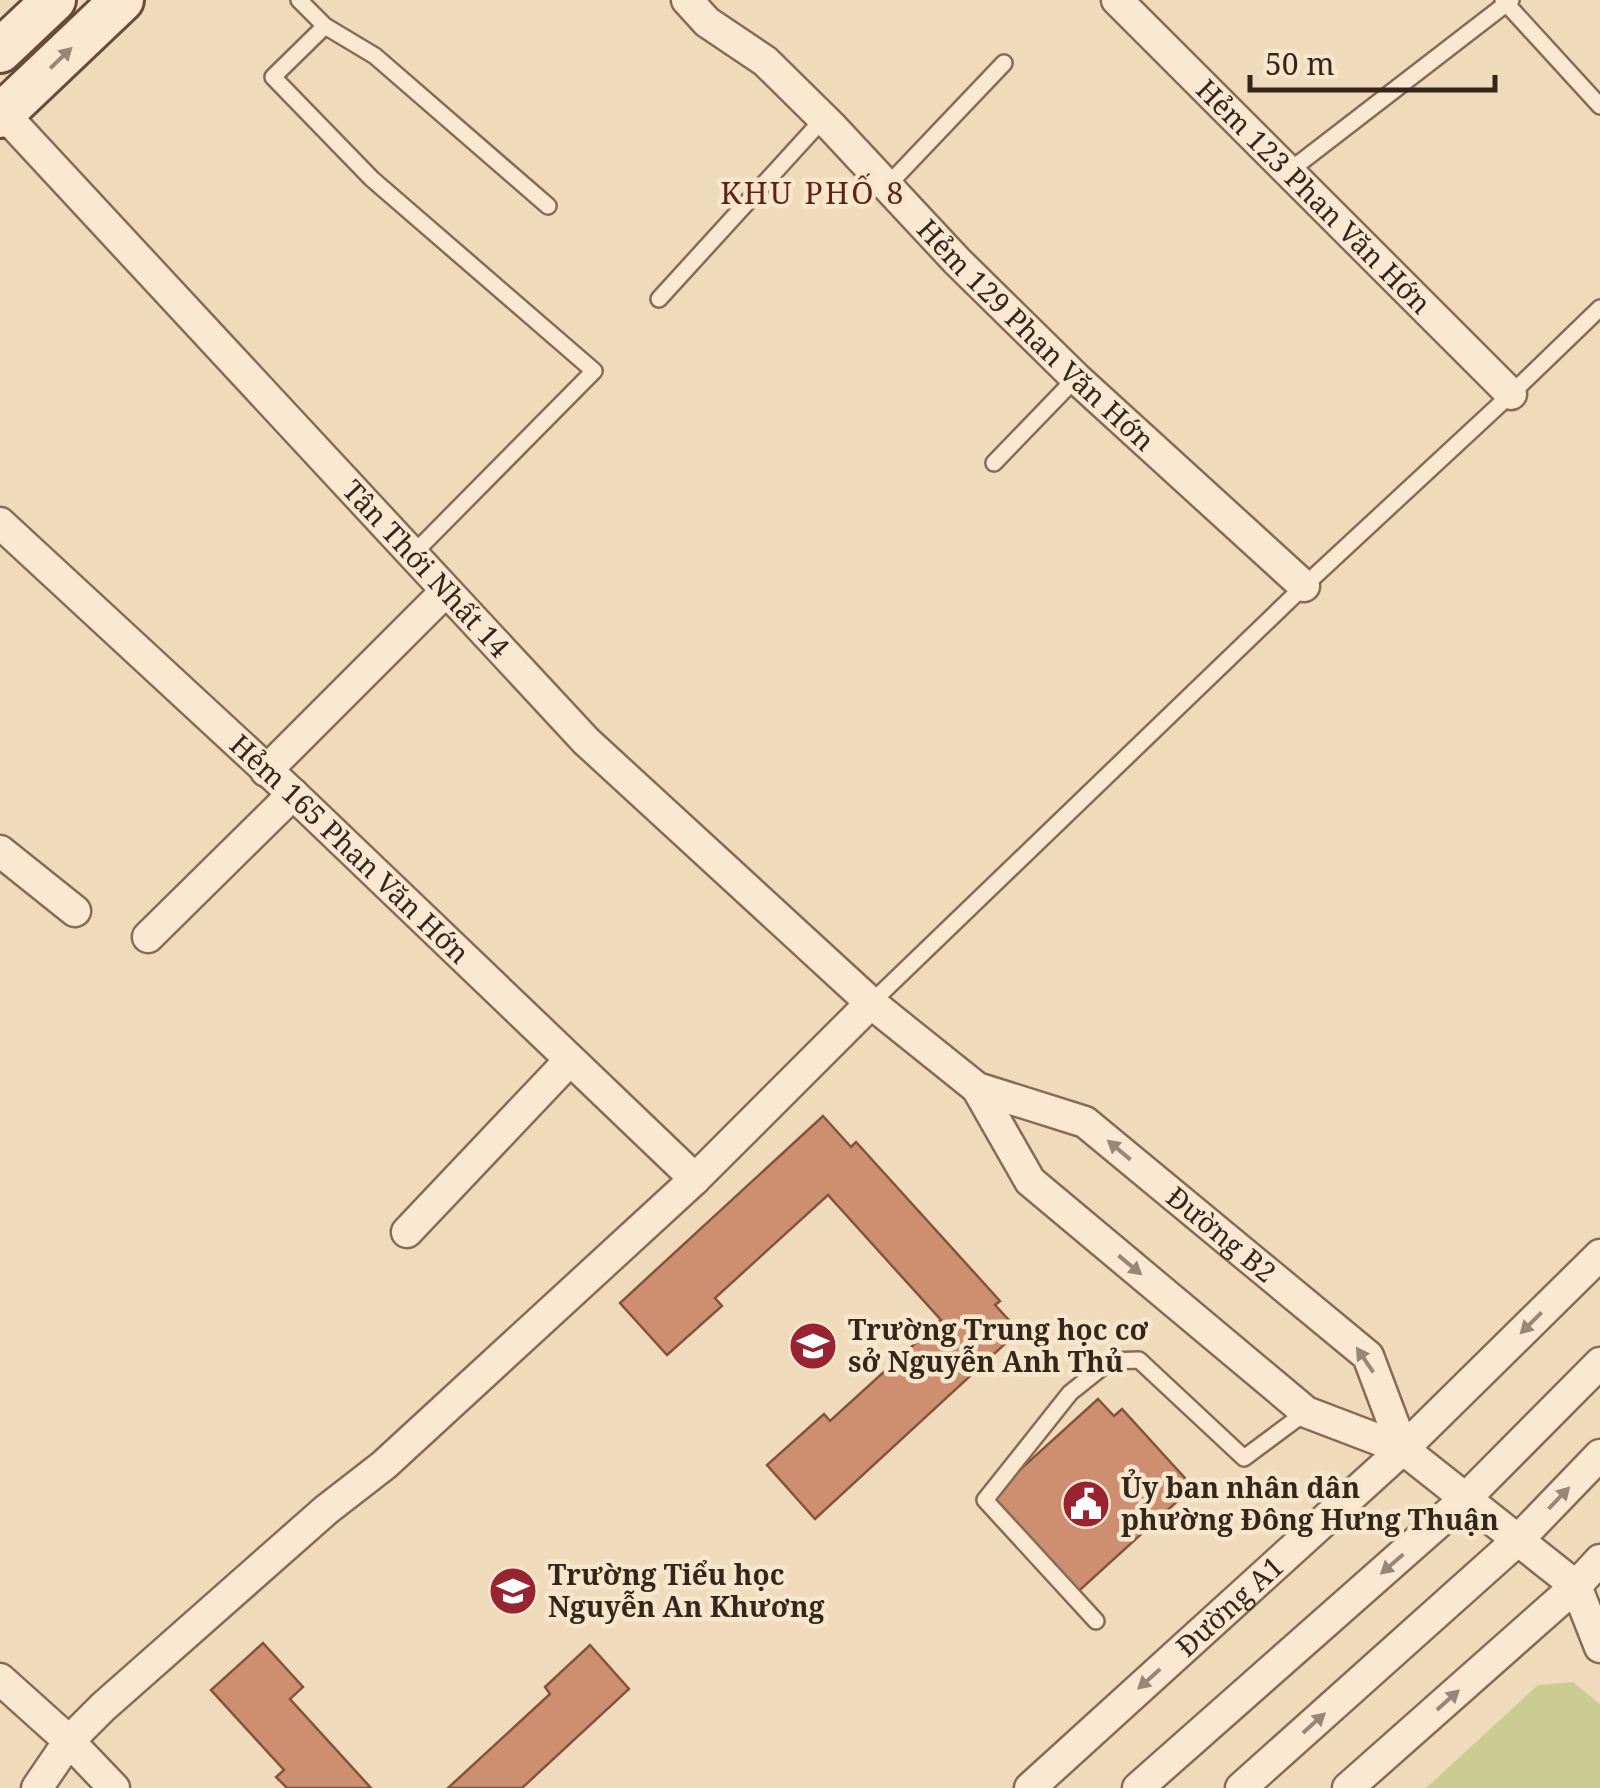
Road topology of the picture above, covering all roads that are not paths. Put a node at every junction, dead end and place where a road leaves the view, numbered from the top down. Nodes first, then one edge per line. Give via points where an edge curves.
1 (54, 0) edge
2 (122, 0) edge
3 (299, 0) edge
4 (687, 0) edge
5 (1117, 0) edge
6 (1507, 1) edge
7 (325, 26) junction
8 (0, 51) edge
9 (1004, 63) dead end
10 (1600, 106) edge
11 (2, 115) edge
12 (824, 118) junction
13 (1288, 172) junction
14 (887, 186) junction
15 (548, 206) dead end
16 (659, 299) dead end
17 (1600, 308) edge
18 (1076, 378) junction
19 (1511, 394) junction
20 (994, 462) dead end
21 (2, 528) edge
22 (413, 554) junction
23 (1304, 586) junction
24 (446, 592) junction
25 (266, 771) junction
26 (292, 794) junction
27 (0, 851) edge
28 (74, 911) dead end
29 (148, 937) dead end
30 (871, 1002) junction
31 (570, 1060) junction
32 (977, 1088) junction
33 (695, 1179) junction
34 (407, 1232) dead end
35 (1600, 1255) edge
36 (1600, 1363) edge
37 (1306, 1412) junction
38 (1403, 1449) junction
39 (1600, 1455) edge
40 (1465, 1499) junction
41 (1518, 1540) junction
42 (1600, 1560) edge
43 (1588, 1587) edge
44 (1096, 1621) dead end
45 (1600, 1647) edge
46 (0, 1679) edge
47 (69, 1741) junction
48 (37, 1788) edge
49 (114, 1788) edge
50 (1030, 1788) edge
51 (1138, 1788) edge
52 (1241, 1788) edge
53 (1348, 1788) edge

1 - 8 main road
11 -> 2 main road
3 - 7 lane
4 - 12 street, Hẻm 129 Phan Văn Hớn
5 - 13 street, Hẻm 123 Phan Văn Hớn
6 - 10 lane
6 - 13 lane
7 - 15 lane via 375,56
7 - 22 lane via 273,77 372,179 594,372
9 - 14 lane
11 - 22 street, Tân Thới Nhất 14
12 - 14 street, Hẻm 129 Phan Văn Hớn
12 - 16 lane
13 - 19 street, Hẻm 123 Phan Văn Hớn
14 - 18 street, Hẻm 129 Phan Văn Hớn
17 - 19 lane
18 - 20 lane
18 - 23 street, Hẻm 129 Phan Văn Hớn
19 - 23 lane
21 - 25 street, Hẻm 165 Phan Văn Hớn
22 - 24 street, Tân Thới Nhất 14
23 - 30 lane
24 - 25 street
24 - 30 street, Tân Thới Nhất 14 via 586,742
25 - 26 street, Hẻm 165 Phan Văn Hớn
26 - 29 street
26 - 31 street, Hẻm 165 Phan Văn Hớn
27 - 28 street
30 - 32 street, Đường B2
30 - 33 street
31 - 33 street, Hẻm 165 Phan Văn Hớn
31 - 34 street
32 -> 37 street, Đường B2 via 1030,1181
38 -> 32 street, Đường B2 via 1368,1356 1085,1122
33 - 47 street via 384,1465
35 -> 38 street, Đường A1
36 - 40 street
37 - 38 street, Đường B2
37 - 44 lane via 1244,1458 1139,1360 1110,1361 1070,1392 986,1500
38 - 40 street, Đường B2
38 -> 50 street, Đường A1
41 -> 39 street
40 - 41 street, Đường B2
40 -> 51 street
41 - 43 street, Đường B2
52 -> 41 street
42 - 43 street
43 - 45 street
53 -> 43 street
46 - 47 street
47 - 48 street
47 - 49 street

